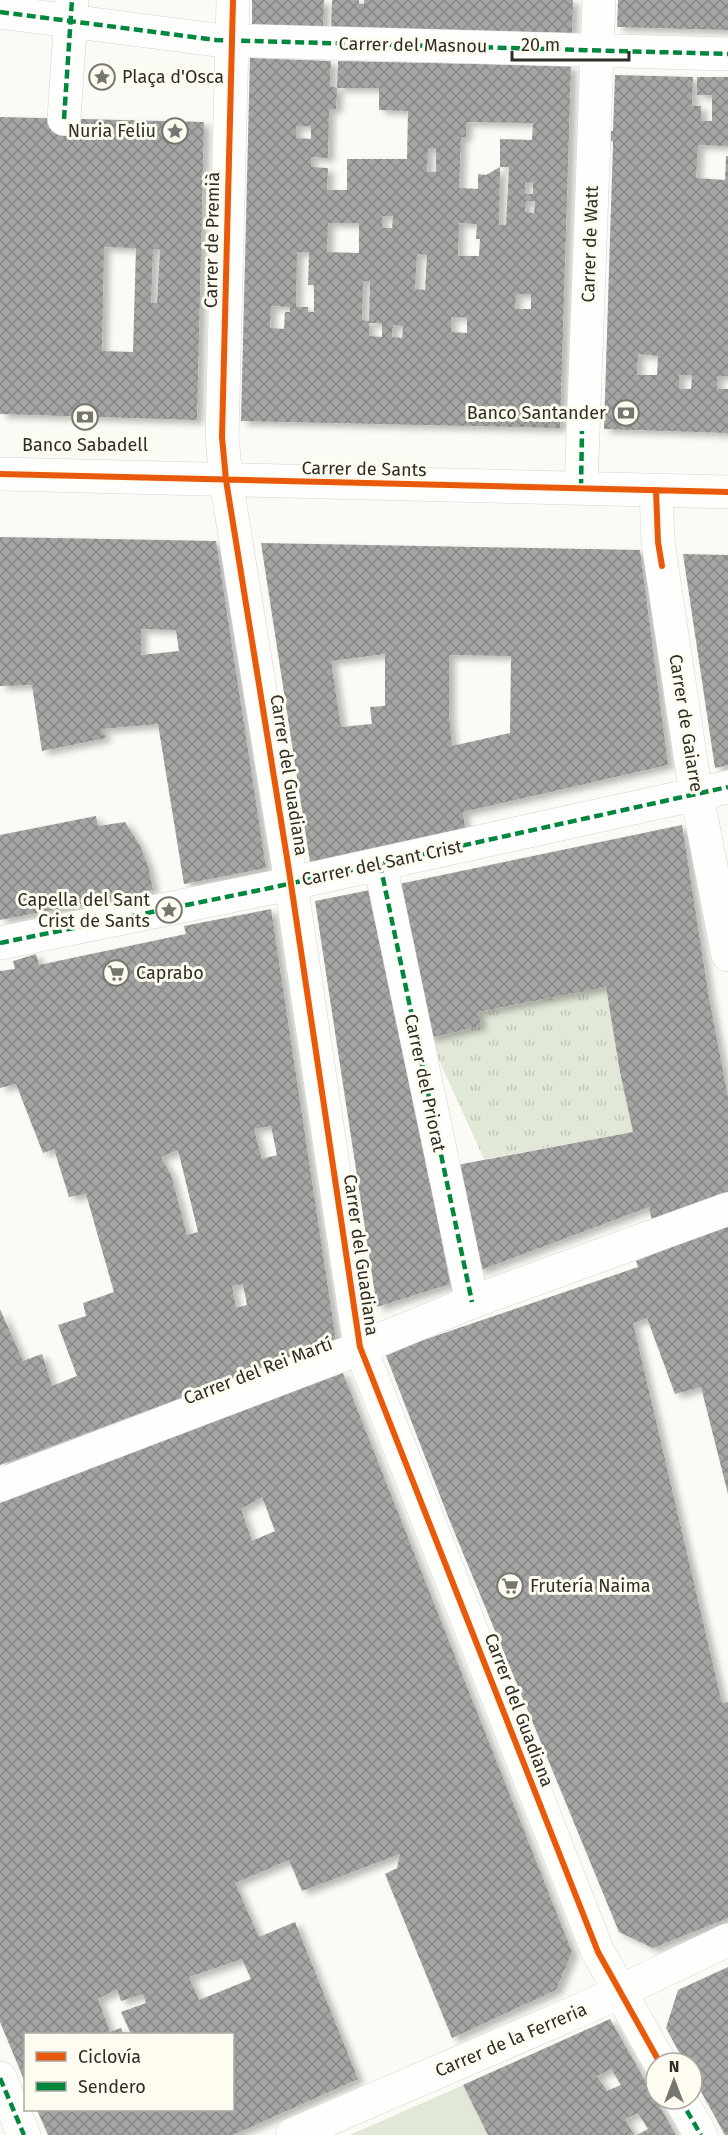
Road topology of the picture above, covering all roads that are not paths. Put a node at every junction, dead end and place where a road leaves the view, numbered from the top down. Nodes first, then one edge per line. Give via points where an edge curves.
1 (233, 0) edge
2 (599, 0) edge
3 (71, 11) edge
4 (0, 12) edge
5 (219, 40) junction
6 (597, 49) junction
7 (728, 54) edge
8 (64, 118) dead end
9 (0, 474) edge
10 (226, 480) junction
11 (581, 488) junction
12 (656, 490) junction
13 (728, 492) edge
14 (713, 791) edge
15 (380, 864) junction
16 (291, 883) junction
17 (0, 943) edge
18 (728, 955) edge
19 (728, 1209) edge
20 (472, 1302) junction
21 (360, 1347) junction
22 (0, 1485) edge
23 (728, 1940) edge
24 (621, 1992) junction
25 (653, 2051) edge
26 (0, 2078) edge
27 (687, 2111) edge
28 (24, 2135) edge
29 (292, 2135) edge
30 (701, 2135) edge

1 - 5 street, Carrer de Premià
2 - 6 street, Carrer de Watt
3 - 4 street
3 - 5 street
3 - 8 street
5 - 6 street, Carrer del Masnou
5 - 10 street, Carrer de Premià
6 - 7 street, Carrer del Masnou
6 - 11 street, Carrer de Watt
9 - 10 street, Carrer de Sants
10 - 11 street, Carrer de Sants
10 - 16 street, Carrer del Guadiana
11 - 12 street, Carrer de Sants
12 - 13 street, Carrer de Sants
12 - 14 street, Carrer de Gaiarre via 658,542
14 - 15 street, Carrer del Sant Crist
14 - 18 street, Carrer de Gaiarre
15 - 16 street, Carrer del Sant Crist
15 - 20 street, Carrer del Priorat
16 - 17 street, Carrer del Sant Crist
16 - 21 street, Carrer del Guadiana
19 - 20 street, Carrer del Rei Martí
20 - 21 street, Carrer del Rei Martí
21 - 22 street, Carrer del Rei Martí
21 - 24 street, Carrer del Guadiana via 598,1952
23 - 24 street, Carrer de la Ferreria
24 - 25 street, Carrer del Guadiana
24 - 29 street, Carrer de la Ferreria
26 - 28 street
27 - 30 street

